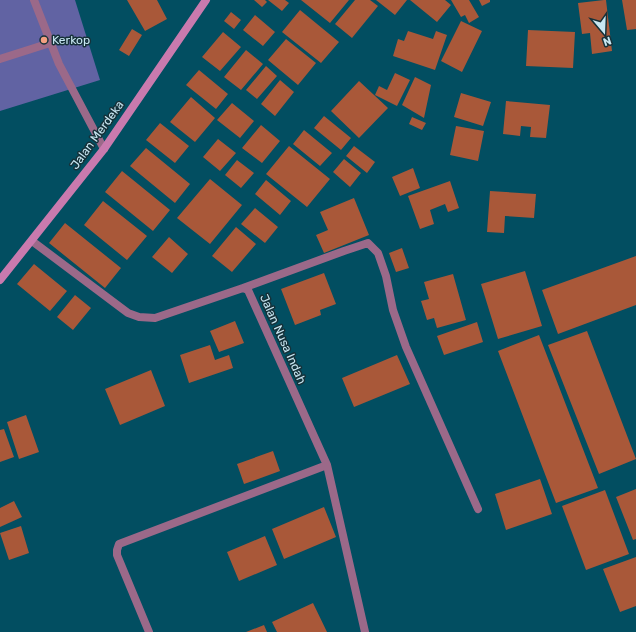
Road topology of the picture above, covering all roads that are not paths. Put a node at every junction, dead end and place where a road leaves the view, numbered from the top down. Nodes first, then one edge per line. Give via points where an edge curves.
1 (34, 0) edge
2 (206, 0) edge
3 (50, 42) junction
4 (0, 59) edge
5 (104, 149) junction
6 (32, 241) junction
7 (0, 280) edge
8 (243, 288) junction
9 (327, 465) junction
10 (478, 509) dead end
11 (149, 632) edge
12 (365, 632) edge

1 - 3 street
2 - 5 street, Jalan Merdeka
3 - 4 street
3 - 5 street
5 - 6 street, Jalan Merdeka
6 - 7 street, Jalan Merdeka
6 - 8 street, Jalan Nusa Indah via 128,313 138,317 155,318
8 - 9 street, Jalan Nusa Indah via 250,293
8 - 10 street via 368,243 378,253 406,347
9 - 11 street via 119,544 116,550
9 - 12 street, Jalan Nusa Indah

